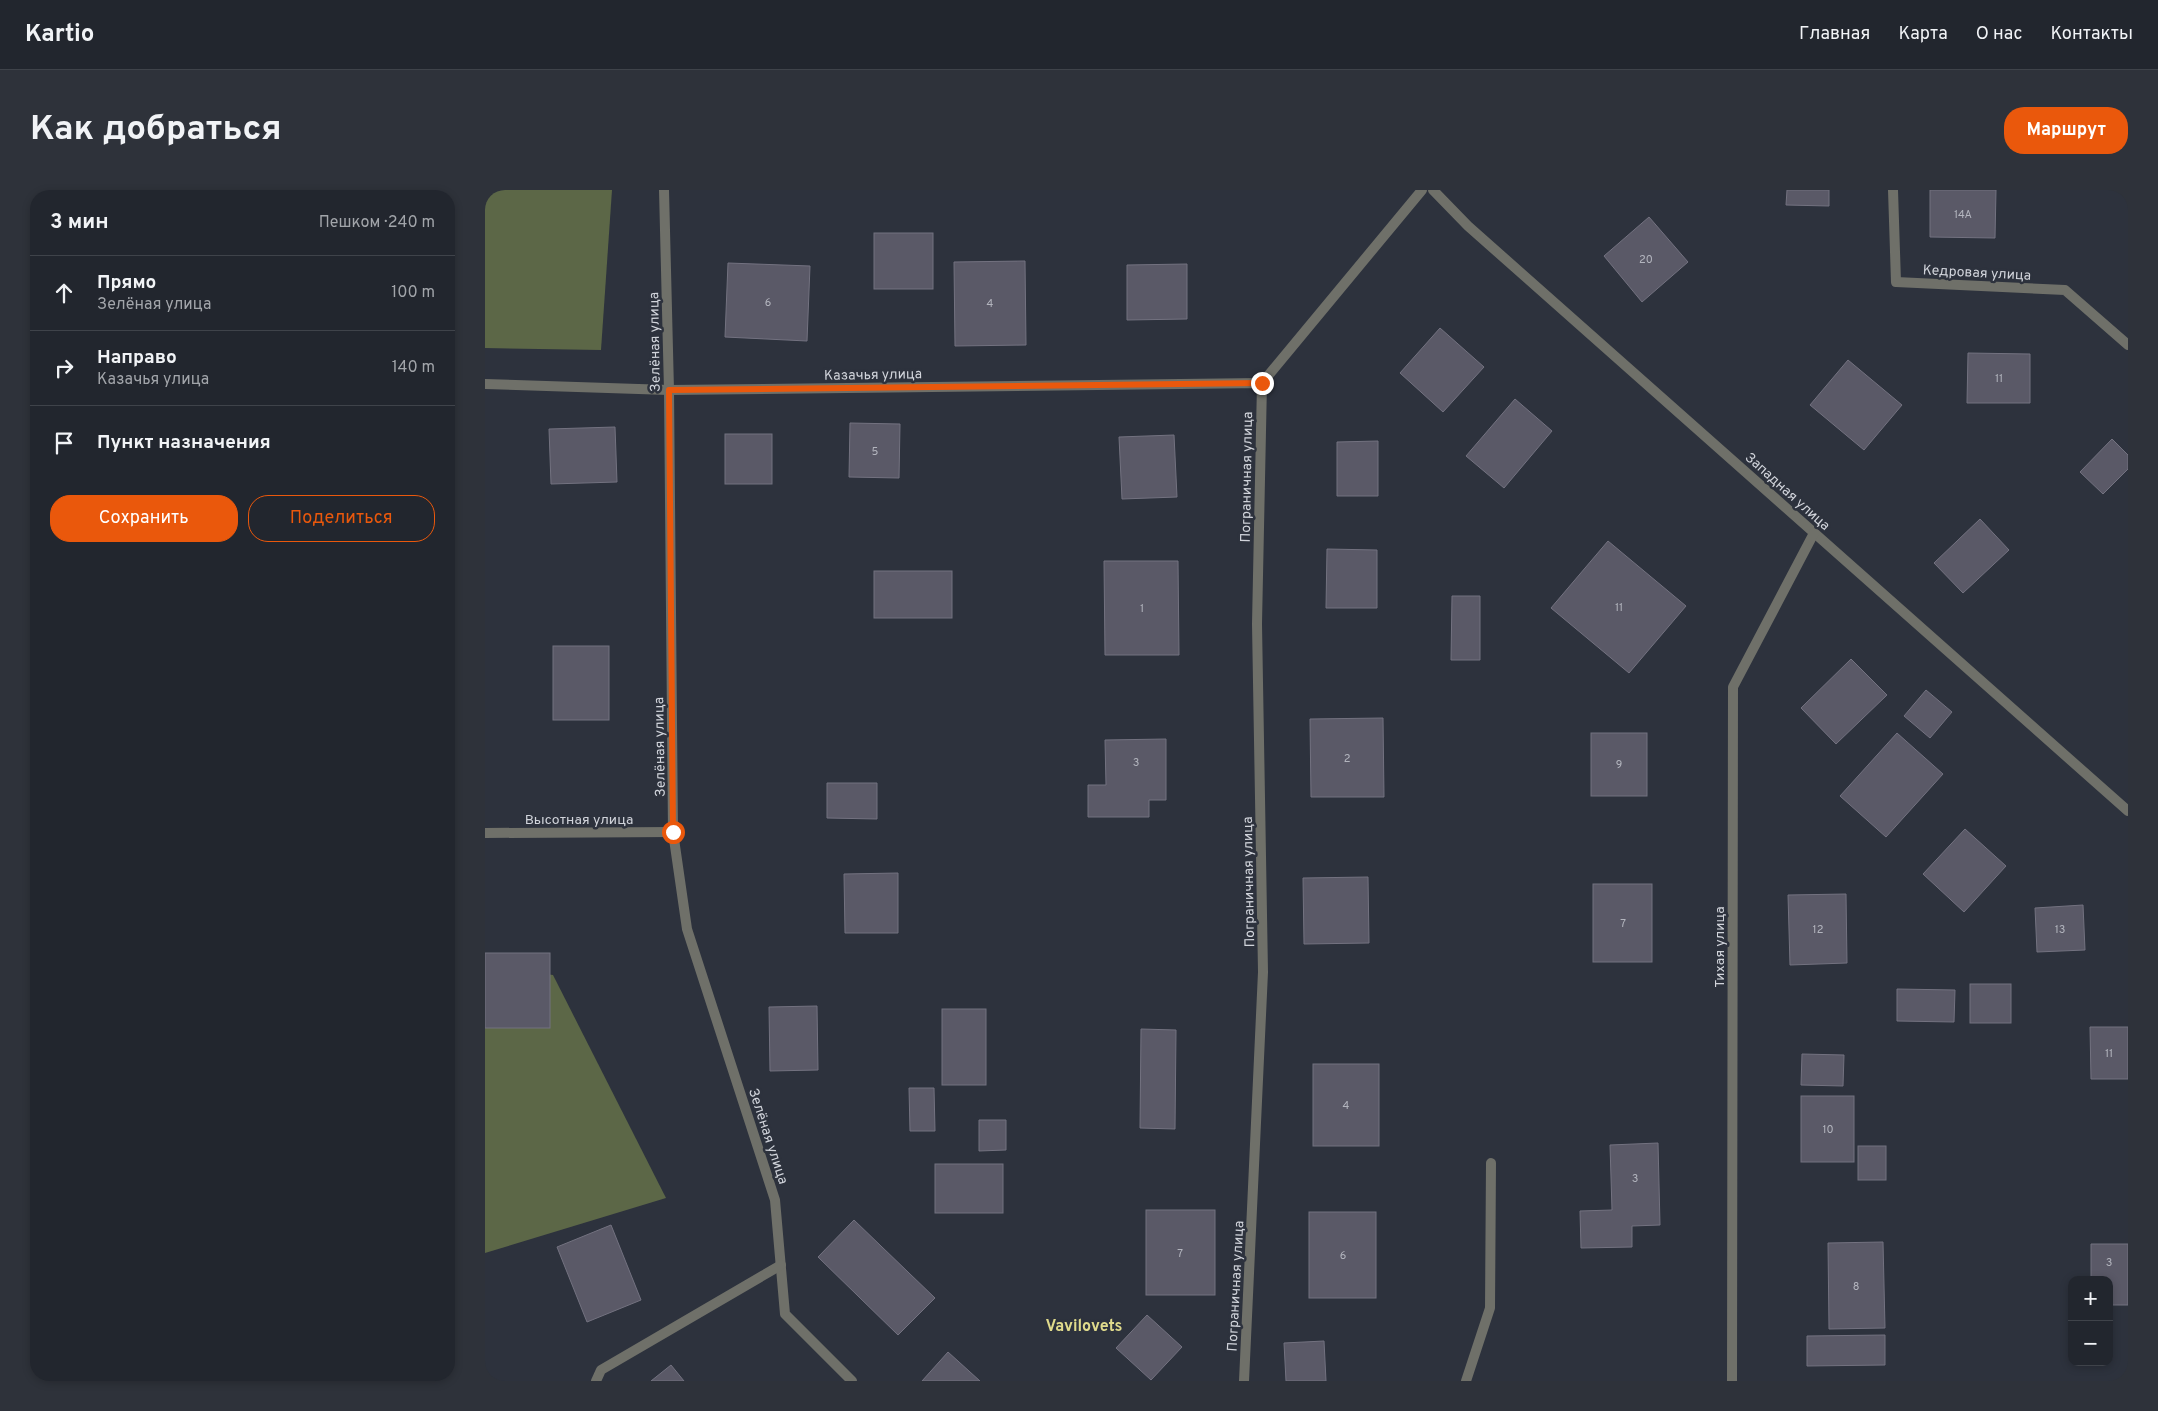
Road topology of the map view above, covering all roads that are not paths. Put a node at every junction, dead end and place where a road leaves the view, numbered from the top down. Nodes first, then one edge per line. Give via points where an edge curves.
1 (664, 190) edge
2 (1422, 190) edge
3 (1433, 190) edge
4 (1893, 190) edge
5 (2128, 344) edge
6 (1262, 383) junction
7 (485, 384) edge
8 (669, 390) junction
9 (1815, 533) junction
10 (2128, 811) edge
11 (673, 832) junction
12 (485, 833) edge
13 (1491, 1163) dead end
14 (781, 1265) junction
15 (596, 1381) edge
16 (852, 1381) edge
17 (1244, 1381) edge
18 (1466, 1381) edge
19 (1732, 1381) edge

1 - 8 street, Зелёная улица
2 - 6 street
3 - 9 street, Западная улица via 1468,226
4 - 5 street, Кедровая улица via 1896,282 2065,290
6 - 8 street, Казачья улица
6 - 17 street, Пограничная улица via 1257,624 1263,972
7 - 8 street, Казачья улица
8 - 11 street, Зелёная улица
9 - 10 street, Западная улица
9 - 19 street, Тихая улица via 1733,687
11 - 12 street, Высотная улица
11 - 14 street, Зелёная улица via 687,928 775,1200
13 - 18 street via 1490,1308
14 - 15 street via 601,1370
14 - 16 street, Зелёная улица via 785,1314

